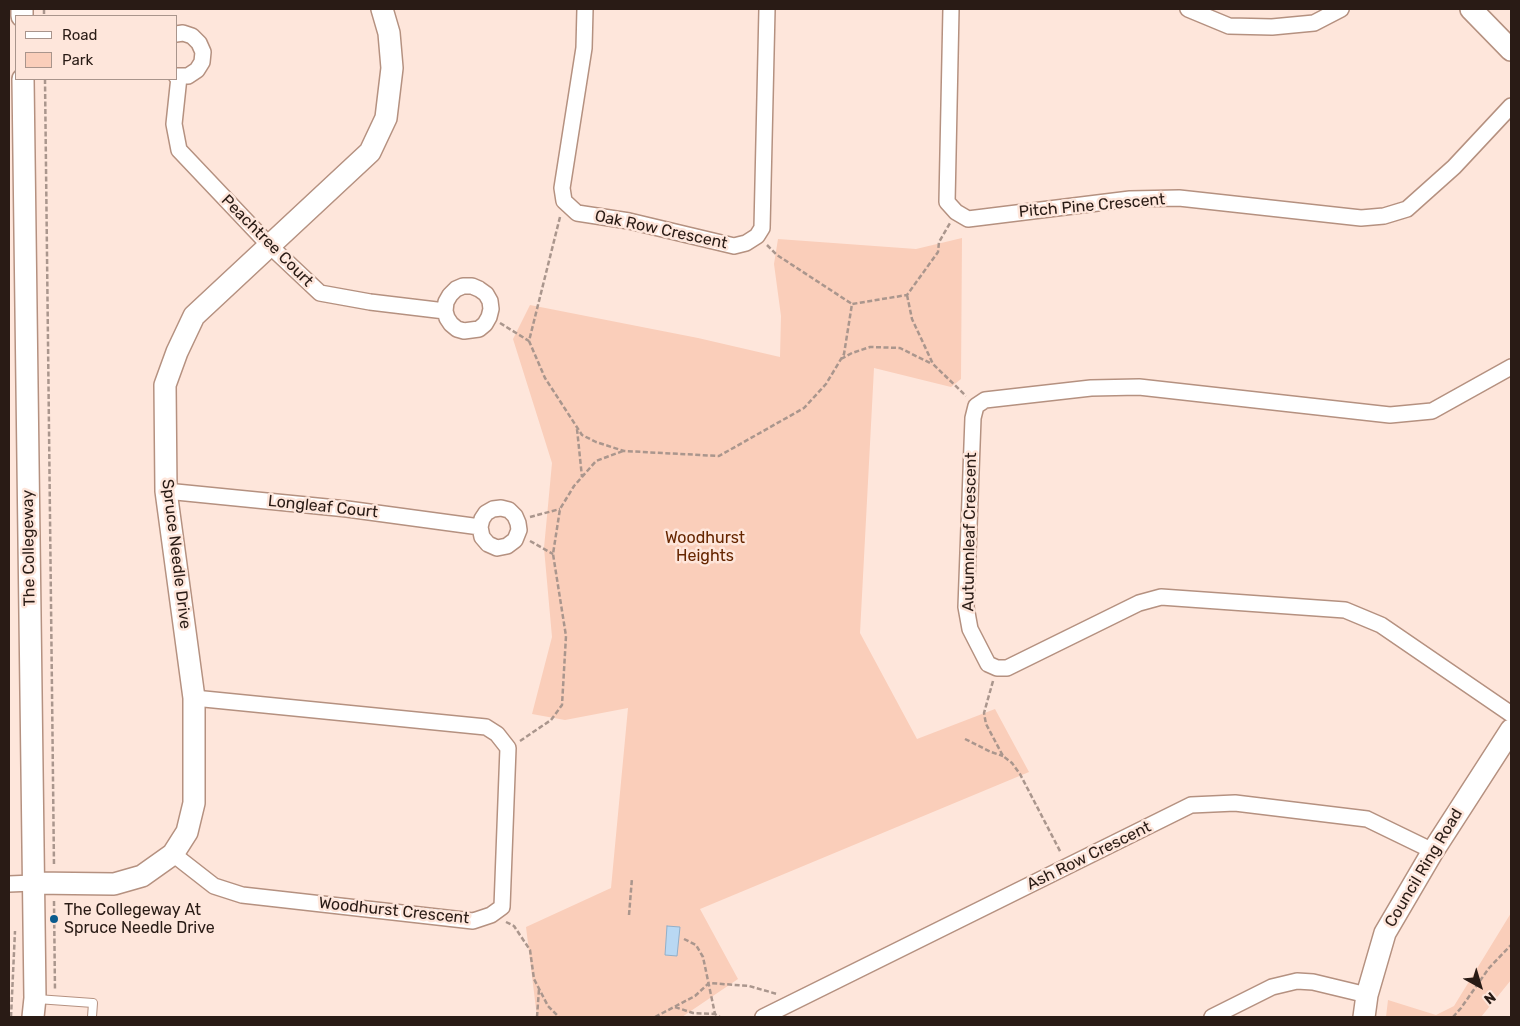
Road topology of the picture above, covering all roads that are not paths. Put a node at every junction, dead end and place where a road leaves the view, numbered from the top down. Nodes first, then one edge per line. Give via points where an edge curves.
1 (382, 9) edge
2 (584, 9) edge
3 (767, 9) edge
4 (952, 9) edge
5 (1188, 9) edge
6 (1341, 9) edge
7 (1471, 9) edge
8 (178, 34) edge
9 (1511, 50) edge
10 (178, 77) edge
11 (23, 80) edge
12 (178, 80) edge
13 (1511, 106) edge
14 (270, 246) junction
15 (445, 310) junction
16 (1511, 367) edge
17 (166, 491) junction
18 (480, 527) junction
19 (194, 698) junction
20 (1511, 714) edge
21 (1511, 730) edge
22 (1433, 851) junction
23 (173, 854) junction
24 (33, 883) junction
25 (9, 884) edge
26 (1367, 995) junction
27 (41, 1005) edge
28 (92, 1017) edge
29 (763, 1017) edge
30 (1212, 1017) edge
31 (1364, 1017) edge

1 - 14 street, Spruce Needle Drive via 392,68 386,118 370,152
2 - 3 street, Oak Row Crescent via 584,48 562,188 564,201 577,213 629,220 734,246 757,236 762,228
4 - 13 street, Pitch Pine Crescent via 947,202 968,219 1130,200 1180,198 1361,218 1384,216 1407,209 1454,167
5 - 6 street via 1228,26 1272,26 1314,23
7 - 9 street
8 - 10 street, Peachtree Court via 192,36 203,52 197,70 188,76
11 - 24 street, The Collegeway
12 - 14 street, Peachtree Court via 174,124 179,150
14 - 15 street, Peachtree Court via 320,293
14 - 17 street, Spruce Needle Drive via 194,316 176,352 165,385
15 - 15 street via 451,324 464,331 479,329 489,318 491,309 486,294 472,286 464,286 450,295
16 - 20 street, Autumnleaf Crescent via 1432,411 1390,415 1139,388 1091,388 985,400 976,406 973,418 966,607 970,629 988,664 997,668 1007,668 1140,603 1161,597 1345,610 1381,625
17 - 18 street, Longleaf Court via 348,508
17 - 19 street, Spruce Needle Drive
18 - 18 street via 482,537 498,548 515,540 519,530 515,516 501,508 486,513
19 - 23 street, Spruce Needle Drive via 194,803 187,832
19 - 23 street, Woodhurst Crescent via 486,727 497,734 508,748 502,907 473,921 242,895 214,886
21 - 22 street, Council Ring Road
22 - 26 street, Council Ring Road via 1385,933
22 - 29 street, Ash Row Crescent via 1368,819 1235,803 1191,805
23 - 24 street, Spruce Needle Drive via 142,876 114,884
24 - 25 street
24 - 27 street, The Collegeway
26 - 30 street via 1297,981 1272,987
26 - 31 street, Council Ring Road
27 - 28 lane via 93,1003

